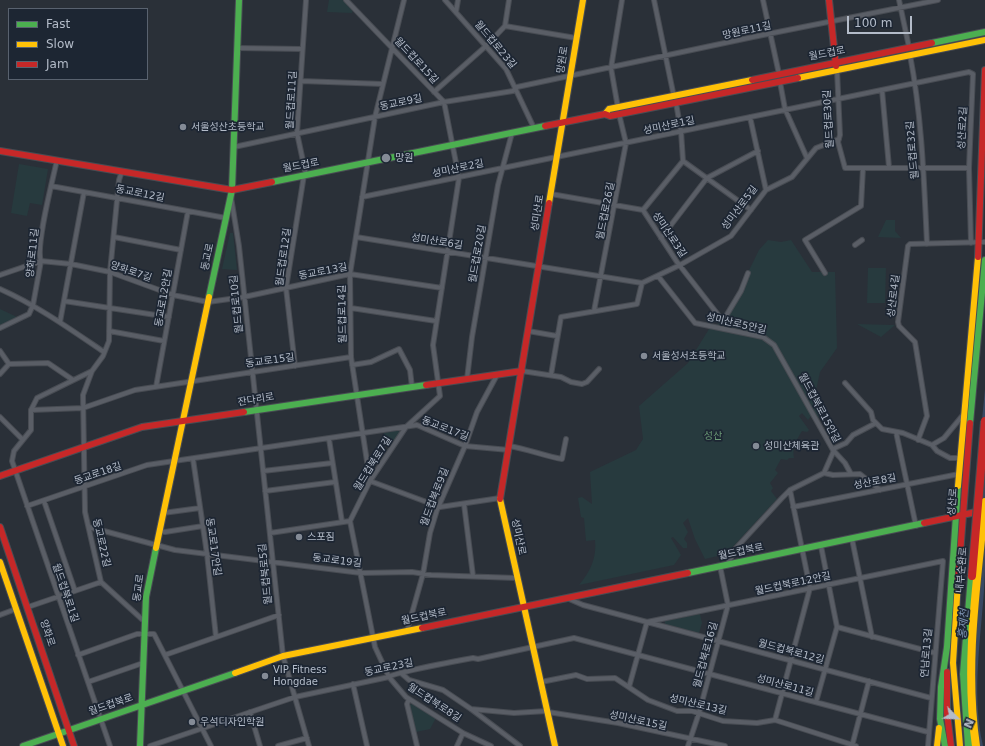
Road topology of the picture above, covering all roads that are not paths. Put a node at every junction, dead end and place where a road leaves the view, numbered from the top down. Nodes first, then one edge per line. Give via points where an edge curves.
1 (239, 0) edge
2 (306, 0) edge
3 (346, 0) edge
4 (404, 0) edge
5 (444, 0) edge
6 (458, 0) edge
7 (509, 0) edge
8 (582, 0) edge
9 (622, 0) edge
10 (654, 0) edge
11 (763, 0) edge
12 (829, 0) edge
13 (899, 0) edge
14 (938, 0) edge
15 (900, 8) junction
16 (456, 12) junction
17 (832, 22) junction
18 (505, 26) junction
19 (985, 32) edge
20 (770, 35) junction
21 (576, 38) junction
22 (985, 40) edge
23 (486, 46) junction
24 (237, 48) junction
25 (392, 48) junction
26 (302, 49) junction
27 (909, 51) junction
28 (666, 56) junction
29 (836, 66) junction
30 (610, 68) junction
31 (985, 70) edge
32 (570, 77) junction
33 (780, 78) junction
34 (301, 81) junction
35 (915, 83) junction
36 (383, 84) junction
37 (516, 88) junction
38 (882, 90) junction
39 (434, 92) junction
40 (838, 99) junction
41 (675, 100) junction
42 (444, 102) junction
43 (785, 109) junction
44 (619, 111) junction
45 (375, 117) junction
46 (750, 117) junction
47 (562, 122) junction
48 (534, 128) junction
49 (681, 131) junction
50 (297, 133) junction
51 (512, 133) junction
52 (839, 139) junction
53 (626, 143) junction
54 (453, 145) junction
55 (234, 147) junction
56 (0, 151) edge
57 (758, 151) junction
58 (556, 157) junction
59 (807, 158) junction
60 (57, 160) junction
61 (682, 161) junction
62 (368, 162) junction
63 (924, 167) junction
64 (501, 168) junction
65 (863, 168) junction
66 (890, 168) junction
67 (969, 168) junction
68 (122, 171) junction
69 (305, 175) junction
70 (459, 178) junction
71 (707, 178) junction
72 (51, 186) junction
73 (766, 190) junction
74 (84, 192) junction
75 (232, 193) junction
76 (551, 194) junction
77 (362, 197) junction
78 (117, 198) junction
79 (615, 205) junction
80 (643, 210) junction
81 (751, 210) junction
82 (188, 211) junction
83 (226, 223) junction
84 (236, 224) junction
85 (356, 237) junction
86 (114, 238) junction
87 (661, 238) junction
88 (862, 240) dead end
89 (979, 242) edge
90 (927, 244) junction
91 (855, 245) dead end
92 (180, 250) junction
93 (448, 252) junction
94 (486, 258) junction
95 (985, 260) edge
96 (42, 261) junction
97 (71, 264) junction
98 (680, 265) junction
99 (539, 266) junction
100 (110, 272) junction
101 (748, 273) dead end
102 (825, 273) dead end
103 (350, 274) junction
104 (0, 275) edge
105 (601, 276) junction
106 (658, 276) junction
107 (984, 278) edge
108 (642, 283) junction
109 (286, 288) junction
110 (442, 288) junction
111 (0, 289) edge
112 (172, 295) junction
113 (244, 297) junction
114 (64, 301) junction
115 (208, 302) junction
116 (33, 305) junction
117 (109, 308) junction
118 (350, 308) junction
119 (594, 311) junction
120 (169, 317) junction
121 (436, 321) junction
122 (60, 322) junction
123 (0, 328) edge
124 (109, 330) junction
125 (528, 331) junction
126 (557, 336) junction
127 (164, 341) junction
128 (0, 351) edge
129 (104, 352) junction
130 (780, 353) joint
131 (351, 357) junction
132 (9, 364) junction
133 (352, 365) junction
134 (295, 366) junction
135 (599, 369) dead end
136 (92, 371) junction
137 (522, 371) junction
138 (252, 372) junction
139 (0, 374) edge
140 (497, 375) junction
141 (550, 375) junction
142 (467, 379) junction
143 (73, 380) junction
144 (191, 381) junction
145 (438, 383) junction
146 (845, 384) dead end
147 (156, 387) junction
148 (412, 387) junction
149 (356, 395) junction
150 (83, 408) junction
151 (31, 410) junction
152 (257, 411) junction
153 (963, 415) junction
154 (0, 418) edge
155 (183, 421) junction
156 (985, 421) edge
157 (876, 423) junction
158 (406, 428) junction
159 (896, 432) junction
160 (363, 433) junction
161 (329, 439) junction
162 (566, 439) dead end
163 (23, 440) junction
164 (918, 440) junction
165 (932, 445) junction
166 (465, 446) junction
167 (84, 448) junction
168 (261, 448) junction
169 (509, 448) junction
170 (833, 450) junction
171 (961, 458) junction
172 (192, 459) junction
173 (174, 461) junction
174 (332, 463) junction
175 (15, 471) junction
176 (263, 471) junction
177 (824, 473) junction
178 (851, 474) junction
179 (959, 474) junction
180 (0, 476) edge
181 (370, 481) junction
182 (335, 482) junction
183 (908, 484) junction
184 (84, 487) junction
185 (790, 490) junction
186 (880, 490) junction
187 (265, 491) junction
188 (500, 498) junction
189 (44, 501) junction
190 (985, 502) edge
191 (464, 504) junction
192 (27, 506) junction
193 (440, 507) junction
194 (793, 507) junction
195 (200, 508) junction
196 (985, 510) edge
197 (163, 513) junction
198 (962, 514) junction
199 (350, 521) junction
200 (342, 522) junction
201 (203, 526) junction
202 (916, 526) junction
203 (0, 527) edge
204 (89, 527) junction
205 (160, 531) junction
206 (270, 533) junction
207 (852, 539) junction
208 (157, 546) junction
209 (821, 546) junction
210 (802, 549) junction
211 (207, 554) junction
212 (943, 561) joint
213 (0, 562) edge
214 (273, 562) junction
215 (724, 566) junction
216 (361, 572) junction
217 (423, 574) junction
218 (473, 576) junction
219 (516, 578) junction
220 (860, 578) junction
221 (101, 582) junction
222 (828, 585) junction
223 (810, 588) junction
224 (75, 591) junction
225 (58, 597) junction
226 (567, 598) junction
227 (728, 605) junction
228 (28, 607) junction
229 (524, 607) junction
230 (16, 609) junction
231 (0, 615) edge
232 (279, 615) junction
233 (146, 622) junction
234 (647, 622) junction
235 (837, 627) junction
236 (407, 630) junction
237 (145, 634) junction
238 (216, 637) junction
239 (374, 637) junction
240 (872, 637) junction
241 (719, 641) junction
242 (532, 647) junction
243 (947, 648) junction
244 (935, 653) junction
245 (78, 655) junction
246 (165, 655) junction
247 (638, 655) junction
248 (283, 656) junction
249 (791, 660) junction
250 (143, 663) junction
251 (953, 663) junction
252 (826, 669) junction
253 (401, 673) junction
254 (710, 674) junction
255 (389, 677) junction
256 (869, 681) junction
257 (88, 682) junction
258 (541, 682) junction
259 (353, 684) junction
260 (629, 686) junction
261 (183, 690) junction
262 (782, 693) junction
263 (295, 697) junction
264 (931, 698) junction
265 (409, 699) junction
266 (816, 702) junction
267 (141, 705) junction
268 (471, 709) junction
269 (250, 712) junction
270 (548, 712) junction
271 (950, 712) junction
272 (699, 713) junction
273 (860, 714) junction
274 (100, 719) junction
275 (940, 719) junction
276 (775, 720) junction
277 (203, 728) junction
278 (69, 730) junction
279 (928, 732) junction
280 (463, 733) junction
281 (59, 734) junction
282 (307, 738) junction
283 (690, 739) junction
284 (485, 745) edge
285 (853, 745) edge
286 (23, 746) edge
287 (63, 746) edge
288 (74, 746) edge
289 (110, 746) edge
290 (140, 746) edge
291 (150, 746) edge
292 (211, 746) edge
293 (260, 746) edge
294 (278, 746) edge
295 (309, 746) edge
296 (367, 746) edge
297 (417, 746) edge
298 (457, 746) edge
299 (491, 746) edge
300 (520, 746) edge
301 (555, 746) edge
302 (688, 746) edge
303 (725, 746) edge
304 (928, 746) edge
305 (937, 746) edge
306 (946, 746) edge
307 (951, 746) edge
308 (956, 746) edge
309 (960, 746) edge
310 (969, 746) edge
311 (976, 746) edge

1 - 24 main road, 동교로
2 - 26 street, 월드컵로11길
3 - 25 street, 월드컵로15길
4 - 25 street, 월드컵로14길
5 - 16 street, 월드컵로23길
6 - 16 street
7 - 18 street
8 - 21 main road, 망원로
9 - 30 street
10 - 28 street
11 - 20 street
12 - 17 main road
13 - 15 street, 월드컵로32길
14 - 15 street, 망원로11길
15 - 17 street, 망원로11길
15 - 27 street, 월드컵로32길
16 - 23 street, 월드컵로23길
17 - 20 street, 망원로11길
17 - 29 main road
18 - 21 street
18 - 23 street
19 - 27 main road, 월드컵로
20 - 28 street, 망원로11길
20 - 33 street
21 - 32 main road, 망원로
22 - 27 main road, 월드컵로
23 - 37 street, 월드컵로23길 via 506,69
23 - 39 street
24 - 26 street
24 - 55 main road, 동교로
25 - 36 street, 월드컵로14길
25 - 39 street, 월드컵로15길
26 - 34 street, 월드컵로11길
27 - 29 main road, 월드컵로
27 - 35 street, 월드컵로32길
28 - 30 street, 망원로11길
28 - 41 street
29 - 33 main road, 월드컵로
29 - 40 street, 월드컵로30길
30 - 32 street, 망원로11길
30 - 44 street, 월드컵로26길
31 - 89 main road
32 - 37 street, 동교로9길
32 - 47 main road, 망원로
33 - 41 main road, 월드컵로
33 - 43 street
34 - 36 street
34 - 50 street, 월드컵로11길
35 - 38 street, 성미산로1길
35 - 63 street, 월드컵로32길
35 - 67 street, 성산로2길 via 969,72 973,74
36 - 45 street, 월드컵로14길
37 - 42 street, 동교로9길 via 513,91
37 - 48 street, 월드컵로23길
38 - 40 street, 성미산로1길
38 - 66 street
39 - 42 street, 월드컵로15길
40 - 43 street, 성미산로1길
40 - 52 street, 월드컵로30길
41 - 44 main road, 월드컵로
41 - 49 street
42 - 45 street, 동교로9길
42 - 54 street
43 - 46 street, 성미산로1길
43 - 59 street
44 - 47 main road, 월드컵로 via 609,109 605,114
44 - 53 street, 월드컵로26길
45 - 50 street, 동교로9길
45 - 62 street, 월드컵로14길
46 - 49 street, 성미산로1길
46 - 57 street, 성미산로5길
47 - 48 main road, 월드컵로
47 - 58 main road, 성미산로
48 - 51 main road, 월드컵로
49 - 53 street, 성미산로1길
49 - 61 street
50 - 55 street, 동교로9길
50 - 69 street, 월드컵로11길
51 - 54 main road, 월드컵로
51 - 64 street, 월드컵로20길
52 - 59 street via 816,148
52 - 65 street, 월드컵로30길 via 845,168
53 - 58 street, 성미산로1길
53 - 79 street, 월드컵로26길
54 - 62 main road, 월드컵로
54 - 70 street
55 - 75 main road, 동교로
56 - 60 main road, 월드컵로
57 - 71 street
57 - 73 street, 성미산로5길
58 - 64 street, 성미산로2길
58 - 76 main road, 성미산로
59 - 73 street via 792,177
60 - 68 main road, 월드컵로
60 - 72 street, 양화로11길
61 - 71 street
61 - 80 street
62 - 69 main road, 월드컵로
62 - 77 street, 월드컵로14길
63 - 66 street, 월드컵로30길
63 - 67 street
63 - 90 street, 월드컵로32길
64 - 70 street, 성미산로2길
64 - 94 street, 월드컵로20길
65 - 66 street, 월드컵로30길
65 - 102 street via 861,206 805,240
67 - 89 street, 성산로2길
68 - 75 main road, 월드컵로
68 - 78 street, 동교로22길
69 - 75 main road, 월드컵로
69 - 109 street, 월드컵로12길
70 - 77 street, 성미산로2길
70 - 93 street
71 - 81 street
71 - 87 street
72 - 74 street, 동교로12길
72 - 96 street, 양화로11길 via 39,256
73 - 81 street, 성미산로5길
74 - 78 street, 동교로12길
74 - 97 street
75 - 83 main road, 동교로
75 - 84 street, 월드컵로10길
76 - 79 street, 성미산로3길
76 - 99 main road, 성미산로
77 - 85 street, 월드컵로14길
78 - 82 street, 동교로12길
78 - 86 street, 동교로22길
79 - 80 street, 성미산로3길
79 - 105 street, 월드컵로26길
80 - 87 street, 성미산로3길
81 - 98 street, 성미산로5길 via 731,236
82 - 83 street, 동교로12길
82 - 92 street, 동교로12안길
83 - 84 street
83 - 115 main road, 동교로
84 - 113 street, 월드컵로10길
85 - 93 street, 성미산로6길
85 - 103 street, 월드컵로14길
86 - 92 street
86 - 100 street, 동교로22길
87 - 98 street, 성미산로3길
88 - 91 street
89 - 90 street, 성산로4길
89 - 153 main road
90 - 164 street, 성산로4길 via 908,246 898,322 915,342 927,416
92 - 112 street, 동교로12안길
93 - 94 street, 성미산로6길
93 - 110 street
94 - 99 street, 성미산로6길
94 - 142 street, 월드컵로20길
95 - 107 main road, 성산로
96 - 97 street, 양화로7길
96 - 104 street, 양화로7길
96 - 116 street, 양화로11길
97 - 100 street, 양화로7길
97 - 114 street
98 - 101 street, 성미산로3길 via 722,321
98 - 106 street, 성미산로5길
99 - 105 street
99 - 125 main road, 성미산로
100 - 112 street, 양화로7길
100 - 117 street, 동교로22길
103 - 109 street, 동교로13길
103 - 110 street, 동교로13길
103 - 118 street, 월드컵로14길
105 - 108 street
105 - 119 street, 월드컵로26길
106 - 108 street, 성미산로5길
106 - 130 street, 성미산로5안길 via 696,323 767,339
107 - 198 main road, 성산로
108 - 119 street via 637,304
109 - 113 street, 동교로13길
109 - 134 street, 월드컵로12길
110 - 121 street
111 - 116 street
112 - 115 street, 양화로7길
112 - 120 street, 동교로12안길
113 - 115 street, 동교로13길
113 - 138 street, 월드컵로10길
114 - 117 street
114 - 122 street
115 - 144 main road, 동교로
116 - 122 street
116 - 123 street via 26,316
117 - 120 street
117 - 124 street, 동교로22길
118 - 121 street
118 - 131 street, 월드컵로14길
119 - 126 street via 561,317
120 - 127 street, 동교로12안길
121 - 145 street via 433,345
122 - 129 street
124 - 127 street
124 - 129 street, 동교로22길 via 109,340
125 - 126 street
125 - 137 main road, 성미산로
126 - 141 street
127 - 147 street, 동교로12안길
128 - 132 street
129 - 136 street, 동교로22길
130 - 170 street, 월드컵북로15안길
131 - 133 street, 월드컵로14길
131 - 134 street, 동교로15길
132 - 139 street
132 - 143 street via 48,363
133 - 148 street via 371,362 399,349 410,370
133 - 149 street, 월드컵로14길
134 - 138 street, 동교로15길
135 - 141 street via 588,382 582,384
136 - 143 street
136 - 150 street, 동교로22길 via 82,395
137 - 140 main road, 잔다리로
137 - 141 street
137 - 169 main road, 성미산로
138 - 144 street, 동교로15길
138 - 152 street, 월드컵로10길
140 - 142 main road, 잔다리로
140 - 166 street, 월드컵북로9길 via 477,412
142 - 145 main road, 잔다리로
143 - 151 street via 37,398
144 - 147 street, 동교로15길
144 - 155 main road, 동교로
145 - 148 main road, 잔다리로
145 - 158 street, 월드컵북로7길 via 440,396
146 - 157 street via 871,412
147 - 150 street, 동교로15길 via 135,390
148 - 149 main road, 잔다리로
149 - 152 main road, 잔다리로
149 - 160 street, 월드컵로14길
150 - 151 street, 동교로15길
150 - 167 street, 동교로22길
151 - 163 street, 월드컵북로1길 via 32,427
152 - 155 main road, 잔다리로
152 - 168 street, 월드컵북로5길
153 - 165 street via 944,438
153 - 171 main road
154 - 163 street
155 - 167 main road, 잔다리로 via 142,428
155 - 173 main road, 동교로
156 - 310 main road, 내부순환로, bridge via 964,674 964,703
157 - 159 street via 882,429
157 - 170 street
158 - 160 street, 동교로17길
158 - 166 street, 동교로17길 via 417,425
158 - 181 street, 월드컵북로7길
159 - 164 street
159 - 183 street
160 - 161 street, 동교로17길
160 - 181 street, 월드컵로14길
161 - 168 street, 동교로17길
161 - 174 street
162 - 169 street, 동교로17길 via 562,459 544,456 528,449
163 - 175 street, 월드컵북로1길 via 13,455
164 - 165 street
165 - 171 street via 950,458
166 - 169 street, 동교로17길
166 - 193 street, 월드컵북로9길
167 - 175 main road, 잔다리로
167 - 184 street, 동교로22길
168 - 172 street, 동교로17길
168 - 176 street, 월드컵북로5길
169 - 188 main road, 성미산로
170 - 177 street, 월드컵북로15안길
170 - 178 street
171 - 179 main road
172 - 173 street, 동교로17길
172 - 195 street, 동교로17안길
173 - 184 street, 동교로18길 via 147,465
173 - 197 main road, 동교로
174 - 176 street
174 - 182 street
175 - 180 main road, 잔다리로
175 - 192 street, 월드컵북로1길
176 - 187 street, 월드컵북로5길
177 - 178 street
177 - 185 street
178 - 186 street via 860,474
179 - 183 street, 성산로8길
179 - 198 main road
181 - 193 street
181 - 199 street, 월드컵북로7길
182 - 187 street
182 - 200 street
183 - 186 street, 성산로8길
183 - 202 street
184 - 189 street, 동교로18길
184 - 204 street, 동교로22길 via 85,512
185 - 194 street
185 - 215 street via 736,548
186 - 194 street, 성산로8길
187 - 206 street, 월드컵북로5길
188 - 191 street
188 - 219 main road, 성미산로
189 - 192 street, 동교로18길
189 - 224 street
190 - 311 main road, 내부순환로, bridge via 972,635 972,719
191 - 193 street
191 - 218 street
192 - 225 street, 월드컵북로1길
193 - 217 street, 월드컵북로9길 via 430,533
194 - 210 street
195 - 197 street
195 - 201 street, 동교로17안길
196 - 198 main road, 월드컵북로, bridge
197 - 205 main road, 동교로
198 - 202 main road, 월드컵북로
198 - 243 main road, 성산로
198 - 251 main road, 성산로
199 - 200 street
199 - 216 street
200 - 206 street
201 - 205 street
201 - 211 street, 동교로17안길
202 - 207 main road, 월드컵북로
203 - 228 main road, 양화로
204 - 208 street
204 - 221 street, 동교로22길
205 - 208 main road, 동교로
206 - 214 street, 월드컵북로5길
207 - 209 main road, 월드컵북로
207 - 220 street
208 - 211 street, 동교로19길
208 - 233 main road, 동교로 via 146,597
209 - 210 main road, 월드컵북로
209 - 222 street
210 - 215 main road, 월드컵북로
210 - 223 street
211 - 214 street, 동교로19길
211 - 238 street, 동교로17안길
212 - 220 street, 월드컵북로12안길
212 - 244 street, 연남로13길
213 - 230 main road, 양화로
214 - 216 street, 동교로19길
214 - 232 street, 월드컵북로5길
215 - 226 main road, 월드컵북로
215 - 227 street, 월드컵북로16길
216 - 217 street, 동교로19길
216 - 239 street
217 - 218 street, 동교로19길
217 - 236 street, 월드컵북로9길
218 - 219 street, 동교로19길
219 - 229 main road, 성미산로
220 - 222 street, 월드컵북로12안길
220 - 240 street
221 - 224 street
221 - 233 street, 동교로22길
222 - 223 street, 월드컵북로12안길
222 - 235 street
223 - 227 street, 월드컵북로12안길
223 - 249 street
224 - 225 street
225 - 228 street
225 - 245 street, 월드컵북로1길
226 - 229 main road, 월드컵북로
226 - 234 street, 월드컵북로12길 via 583,605
227 - 234 street, 월드컵북로12안길
227 - 241 street, 월드컵북로16길
228 - 278 main road, 양화로
229 - 236 main road, 월드컵북로
229 - 242 main road, 성미산로
230 - 231 street
230 - 281 main road, 양화로
232 - 238 street
232 - 248 street, 월드컵북로5길
233 - 237 main road, 동교로
234 - 241 street, 월드컵북로12길
234 - 247 street
235 - 240 street
235 - 252 street
236 - 239 main road, 월드컵북로
237 - 245 street via 137,634
237 - 246 street via 154,634
237 - 250 main road, 동교로
238 - 246 street
239 - 248 main road, 월드컵북로
239 - 255 street, 월드컵북로8길 via 375,647
240 - 244 street
241 - 249 street, 월드컵북로12길
241 - 254 street, 월드컵북로16길
242 - 247 street, 성미산로11길 via 574,638
242 - 253 street, 동교로23길
242 - 258 main road, 성미산로
243 - 271 main road
243 - 275 main road, 성산로 via 941,687
244 - 264 street, 연남로13길
245 - 257 street, 월드컵북로1길
246 - 261 street
247 - 254 street, 성미산로11길
247 - 260 street
248 - 261 main road, 월드컵북로
248 - 263 street, 월드컵북로5길
249 - 252 street, 월드컵북로12길
249 - 262 street
250 - 257 street
250 - 267 main road, 동교로
251 - 271 main road
251 - 309 main road, 성산로
252 - 256 street, 월드컵북로12길
252 - 266 street
253 - 255 street, 동교로23길 via 391,674
253 - 268 street via 409,680 443,690
254 - 262 street, 성미산로11길
254 - 272 street, 월드컵북로16길
255 - 259 street, 동교로23길
255 - 265 street, 월드컵북로8길
256 - 264 street, 월드컵북로12길
256 - 273 street
257 - 274 street, 월드컵북로1길
258 - 260 street, 성미산로13길 via 576,675 587,679 615,678
258 - 270 main road, 성미산로
259 - 263 street, 동교로23길
259 - 296 street
260 - 272 street, 성미산로13길 via 650,701 677,711
261 - 267 main road, 월드컵북로
261 - 277 street
262 - 266 street, 성미산로11길
262 - 276 street
263 - 269 street, 동교로23길
263 - 282 street, 월드컵북로5길
264 - 279 street, 연남로13길
265 - 280 street, 월드컵북로8길
265 - 297 street via 407,704
266 - 273 street, 성미산로11길
267 - 274 main road, 월드컵북로
267 - 290 main road, 동교로
268 - 270 street, 성미산로15길 via 514,713
268 - 300 street
269 - 277 street, 동교로23길
269 - 293 street
270 - 283 street, 성미산로15길
270 - 301 main road, 성미산로
271 - 307 main road
271 - 308 main road
272 - 276 street, 성미산로13길 via 723,721 758,723
272 - 283 street, 월드컵북로16길
273 - 279 street, 성미산로11길
273 - 285 street
274 - 278 main road, 월드컵북로
274 - 289 street, 월드컵북로1길
275 - 305 main road
275 - 306 main road, 성산로
276 - 285 street, 성미산로13길
277 - 291 street, 동교로23길
277 - 292 street
278 - 281 main road, 월드컵북로
278 - 288 main road, 양화로
279 - 304 street, 연남로13길
280 - 284 street, 월드컵북로8길
280 - 298 street
281 - 286 main road, 월드컵북로
281 - 287 main road, 양화로
282 - 294 street
282 - 295 street, 월드컵북로5길
283 - 302 street, 월드컵북로16길
283 - 303 street, 성미산로15길
284 - 299 street, 월드컵북로8길

